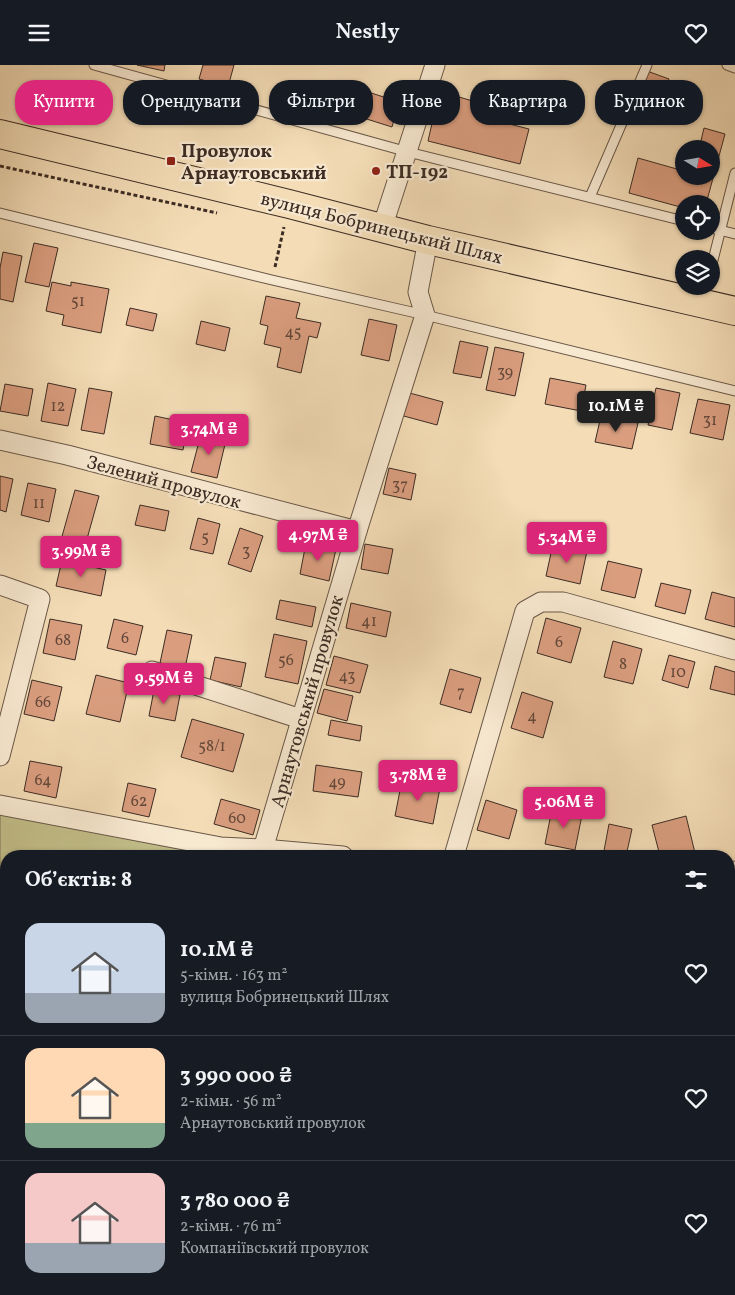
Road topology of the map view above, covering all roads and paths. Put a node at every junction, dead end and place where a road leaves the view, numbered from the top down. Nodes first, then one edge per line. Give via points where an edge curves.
1 (94, 65) edge
2 (435, 65) edge
3 (647, 65) edge
4 (726, 65) edge
5 (735, 68) edge
6 (125, 69) edge
7 (0, 134) edge
8 (408, 152) junction
9 (0, 166) edge
10 (735, 173) edge
11 (590, 197) junction
12 (0, 213) edge
13 (217, 213) dead end
14 (675, 219) edge
15 (283, 220) junction
16 (382, 228) junction
17 (722, 230) junction
18 (735, 234) edge
19 (428, 240) junction
20 (716, 250) edge
21 (272, 280) junction
22 (675, 289) edge
23 (704, 295) edge
24 (735, 311) edge
25 (425, 315) junction
26 (735, 391) edge
27 (0, 439) edge
28 (357, 531) junction
29 (0, 585) edge
30 (735, 650) edge
31 (152, 671) dead end
32 (301, 719) junction
33 (0, 756) edge
34 (0, 805) edge
35 (263, 849) junction
36 (274, 850) edge
37 (456, 850) edge

1 - 6 lane
2 - 8 street
3 - 11 lane
4 - 5 lane
6 - 8 lane
7 - 15 main road, вулиця Бобринецький Шлях
8 - 11 lane
8 - 16 street
9 - 13 path
10 - 17 lane
11 - 14 lane
12 - 21 lane
15 - 16 main road, вулиця Бобринецький Шлях
15 - 21 path
16 - 19 main road, вулиця Бобринецький Шлях
17 - 18 lane
17 - 20 lane
19 - 22 main road, вулиця Бобринецький Шлях
19 - 25 street via 418,292
21 - 25 lane
23 - 24 main road, вулиця Бобринецький Шлях
25 - 26 lane
25 - 28 street, Арнаутовський провулок
27 - 28 street, Зелений провулок
28 - 32 street, Арнаутовський провулок
29 - 33 street via 40,599
30 - 37 street via 562,602 541,602 525,611
31 - 32 street
32 - 35 street, Арнаутовський провулок
34 - 35 street via 221,847
35 - 36 street

